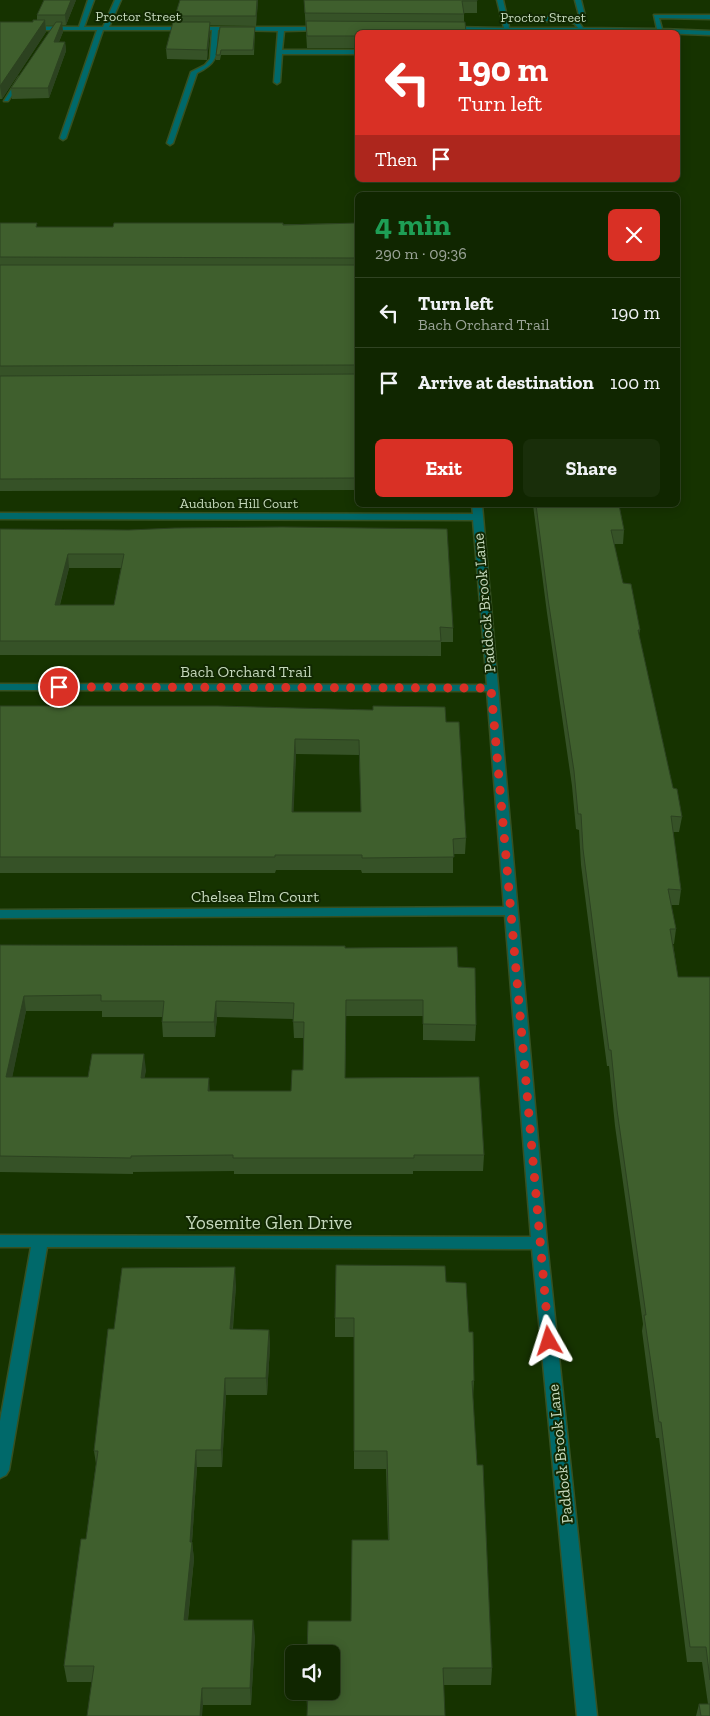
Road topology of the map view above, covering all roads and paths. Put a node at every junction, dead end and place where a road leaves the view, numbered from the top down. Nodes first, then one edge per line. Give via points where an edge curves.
1 (91, 0) edge
2 (118, 0) edge
3 (500, 0) edge
4 (578, 0) edge
5 (710, 16) edge
6 (506, 19) junction
7 (575, 21) junction
8 (0, 28) edge
9 (82, 28) junction
10 (103, 28) junction
11 (215, 29) junction
12 (281, 29) junction
13 (330, 29) edge
14 (442, 29) edge
15 (507, 30) junction
16 (581, 30) junction
17 (635, 30) edge
18 (660, 30) edge
19 (680, 32) edge
20 (710, 33) edge
21 (279, 52) junction
22 (355, 52) edge
23 (25, 71) edge
24 (277, 82) dead end
25 (6, 100) dead end
26 (63, 138) dead end
27 (170, 143) dead end
28 (477, 511) edge
29 (0, 516) edge
30 (0, 687) edge
31 (491, 688) junction
32 (510, 910) junction
33 (0, 914) edge
34 (0, 1241) edge
35 (40, 1241) junction
36 (539, 1243) junction
37 (0, 1470) edge
38 (587, 1716) edge

1 - 9 street
2 - 10 street
3 - 6 street
4 - 7 street via 582,16
5 - 18 street via 656,16
6 - 7 street
6 - 15 street
7 - 16 street
8 - 9 street, Proctor Street via 53,31
9 - 10 street, Proctor Street
10 - 11 street, Proctor Street
10 - 26 street
11 - 12 street, Proctor Street
11 - 27 street via 213,59 194,72
12 - 13 street, Proctor Street
12 - 21 street
14 - 15 street, Proctor Street
15 - 16 street, Proctor Street
16 - 17 street, Proctor Street
19 - 20 street, Proctor Street
21 - 22 street
21 - 24 street
23 - 25 street
28 - 29 street, Audubon Hill Court
28 - 31 street, Paddock Brook Lane
30 - 31 street, Bach Orchard Trail
31 - 32 street, Paddock Brook Lane
32 - 33 street, Chelsea Elm Court
32 - 36 street, Paddock Brook Lane
34 - 35 street, Yosemite Glen Drive
35 - 36 street, Yosemite Glen Drive
35 - 37 street
36 - 38 street, Paddock Brook Lane

